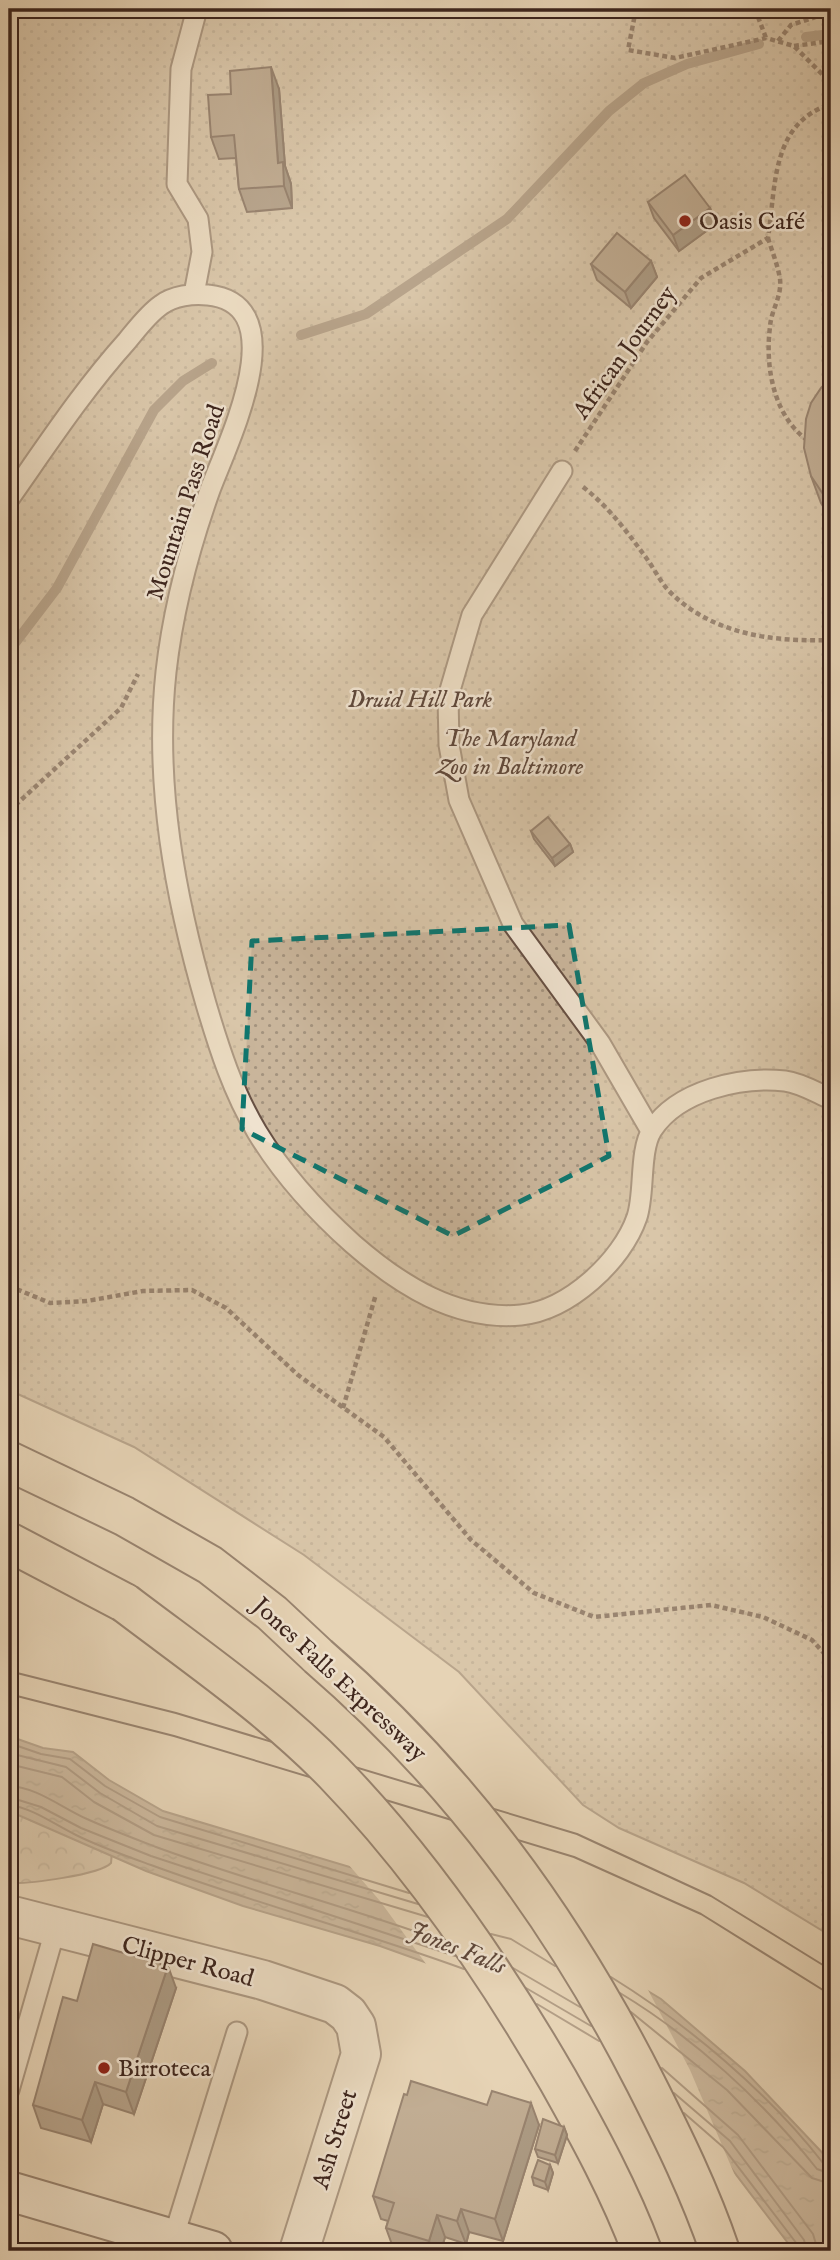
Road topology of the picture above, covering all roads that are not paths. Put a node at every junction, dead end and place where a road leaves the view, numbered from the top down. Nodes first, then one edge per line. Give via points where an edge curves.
1 (197, 9) edge
2 (194, 294) junction
3 (562, 471) road end
4 (9, 499) edge
5 (831, 1099) edge
6 (651, 1131) junction
7 (9, 1461) edge
8 (9, 1542) edge
9 (9, 1915) edge
10 (56, 1927) junction
11 (356, 2026) joint
12 (237, 2032) dead end
13 (9, 2090) edge
14 (9, 2190) edge
15 (173, 2239) junction
16 (213, 2251) edge
17 (299, 2251) edge
18 (642, 2251) edge
19 (720, 2251) edge

1 - 2 lane via 181,69 177,184 198,219 202,253
2 - 4 lane, Mountain Pass Road via 163,303 141,324 99,372
2 - 6 lane, Mountain Pass Road via 221,296 245,314 255,337 249,382 177,599 166,674 162,750 181,910 222,1056 255,1129 290,1182 383,1270 434,1301 483,1314 525,1315 570,1297 611,1263 636,1217
3 - 6 lane via 472,615 448,697 449,746 459,800 513,924 600,1043
5 - 6 lane via 790,1082 733,1081 685,1099
7 - 19 highway, Jones Falls Expressway, bridge via 124,1516 210,1565 374,1704 444,1777 505,1852 587,1974 686,2164
8 - 18 highway, bridge via 125,1603 243,1692 360,1801 416,1868 532,2035 583,2123
9 - 10 street, Clipper Road
10 - 11 street, Clipper Road via 263,1980 335,2004
10 - 13 lane
11 - 17 street, Ash Street via 361,2054
12 - 15 lane
14 - 15 street
15 - 16 street

